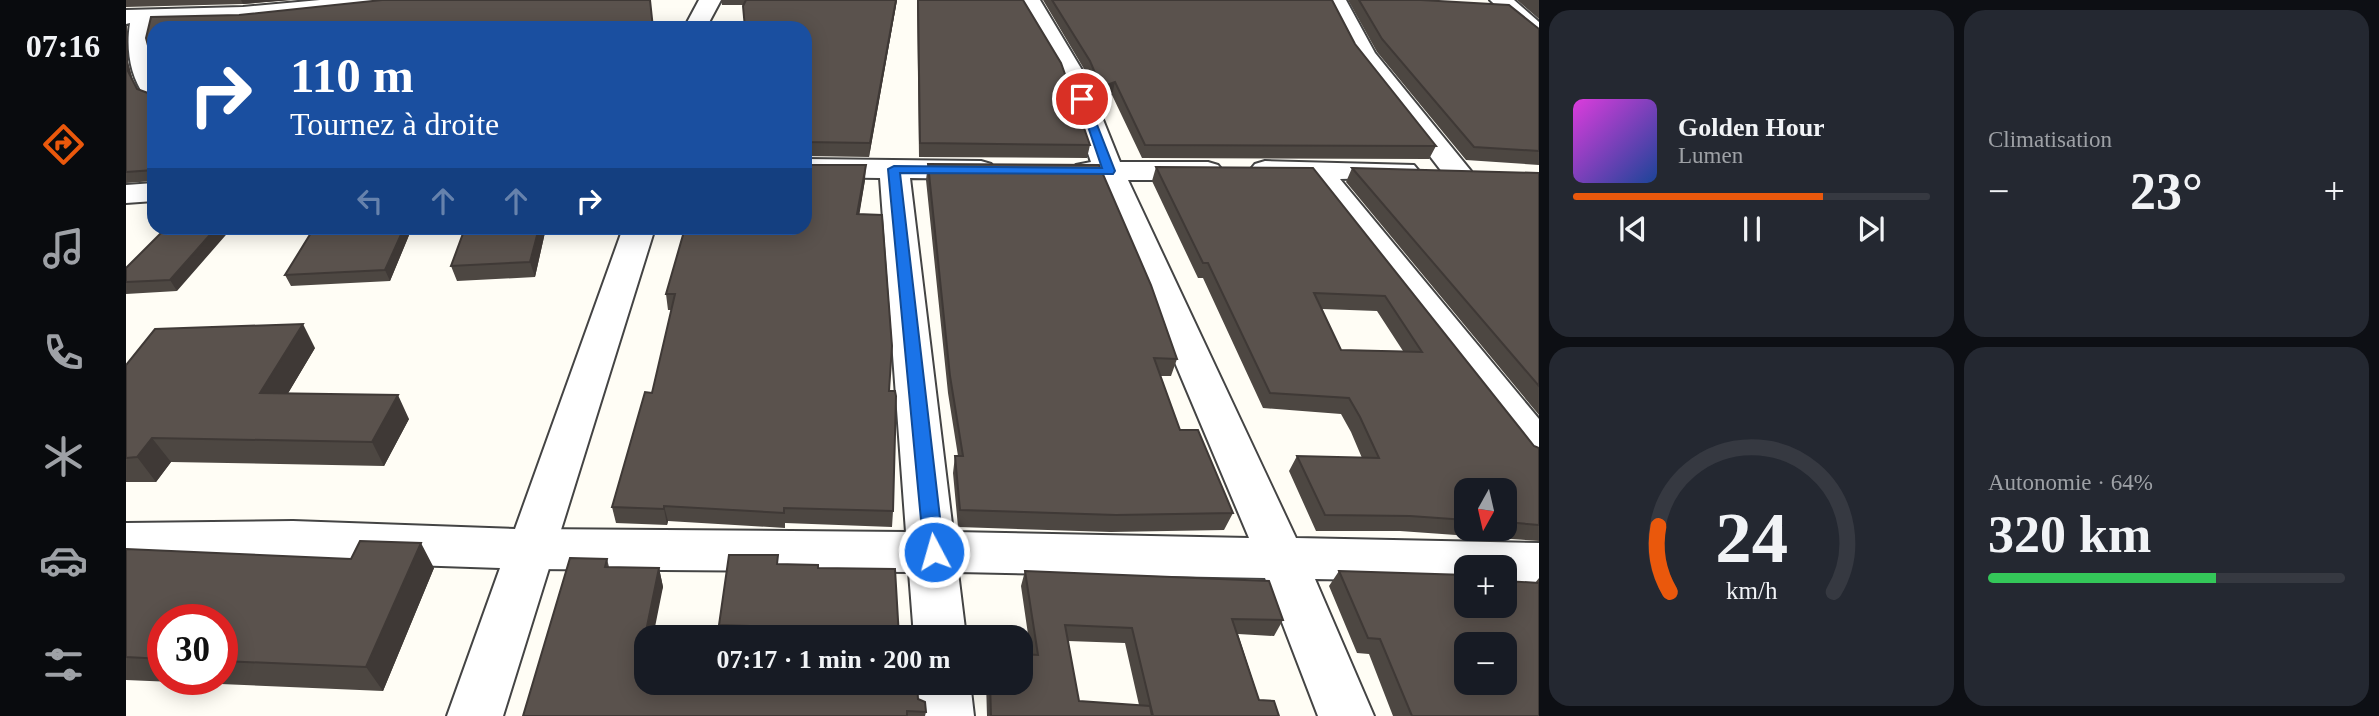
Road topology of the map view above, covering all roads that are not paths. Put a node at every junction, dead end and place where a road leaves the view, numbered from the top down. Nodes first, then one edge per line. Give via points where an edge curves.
1 (710, 0) edge
2 (1029, 0) edge
3 (1335, 0) edge
4 (377, 2) edge
5 (1498, 5) edge
6 (135, 18) edge
7 (348, 21) edge
8 (699, 21) edge
9 (1539, 34) edge
10 (147, 92) edge
11 (812, 168) edge
12 (894, 169) junction
13 (1015, 170) edge
14 (1317, 170) junction
15 (1055, 171) edge
16 (1109, 171) junction
17 (147, 192) edge
18 (126, 194) edge
19 (637, 235) edge
20 (1539, 449) edge
21 (126, 543) edge
22 (530, 549) junction
23 (934, 552) junction
24 (1282, 559) junction
25 (1539, 563) edge
26 (939, 625) edge
27 (944, 695) edge
28 (475, 716) edge
29 (946, 716) edge
30 (1346, 716) edge

1 - 8 street
2 - 16 street via 1073,75
3 - 14 street via 1364,55 1470,172
4 - 6 street
4 - 7 street
5 - 9 street
6 - 10 street
11 - 12 street
12 - 13 street
12 - 23 street
14 - 16 street
14 - 20 street
15 - 16 street
16 - 24 street
17 - 18 street
19 - 22 street
21 - 22 street via 293,541
22 - 23 street
22 - 28 street
23 - 24 street
23 - 26 street
24 - 25 street
24 - 30 street
27 - 29 street

